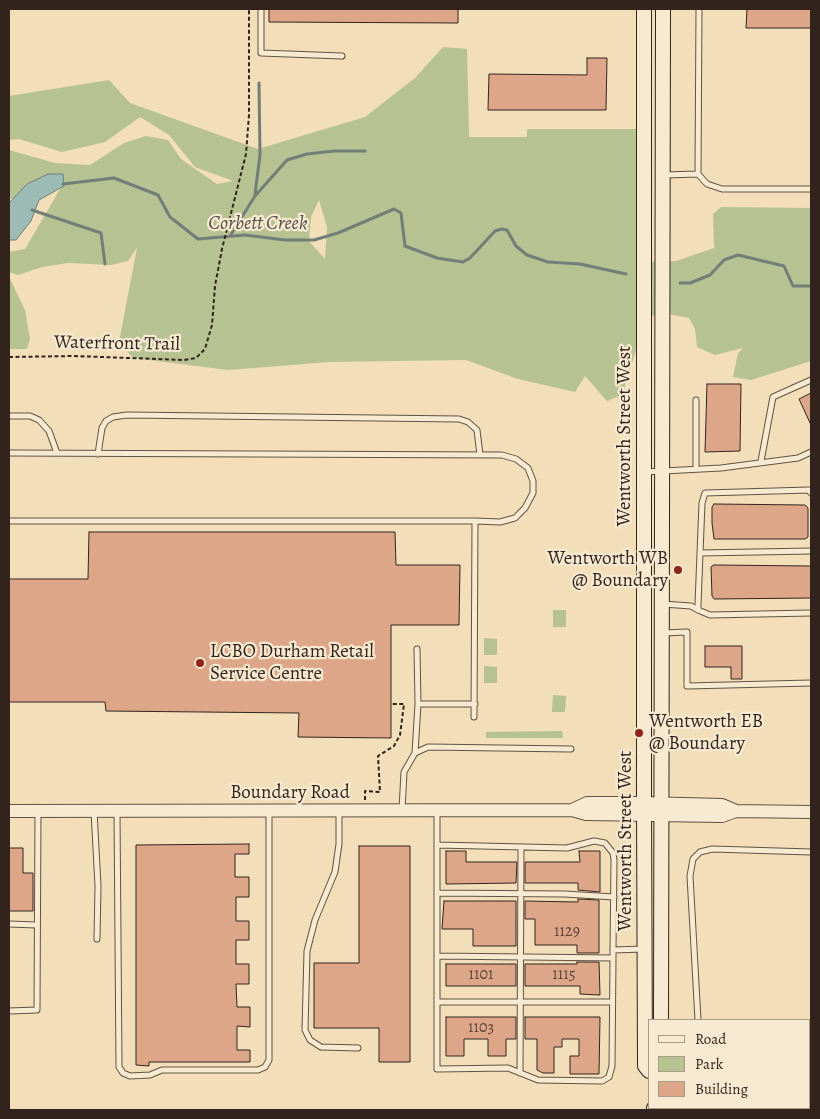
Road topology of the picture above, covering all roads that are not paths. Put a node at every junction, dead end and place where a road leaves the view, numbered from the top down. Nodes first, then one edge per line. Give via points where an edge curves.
1 (261, 9) edge
2 (644, 9) edge
3 (663, 9) edge
4 (699, 9) edge
5 (342, 56) dead end
6 (698, 174) junction
7 (663, 175) junction
8 (811, 189) edge
9 (811, 380) edge
10 (696, 400) dead end
11 (9, 416) edge
12 (811, 452) edge
13 (9, 453) edge
14 (57, 453) junction
15 (98, 454) junction
16 (480, 455) junction
17 (761, 461) junction
18 (696, 469) junction
19 (663, 471) junction
20 (644, 472) junction
21 (811, 493) edge
22 (9, 520) edge
23 (475, 521) junction
24 (811, 550) edge
25 (700, 553) junction
26 (663, 604) junction
27 (698, 610) junction
28 (811, 613) edge
29 (663, 633) junction
30 (417, 649) dead end
31 (811, 683) edge
32 (418, 704) junction
33 (475, 704) junction
34 (474, 717) dead end
35 (571, 749) dead end
36 (415, 753) junction
37 (644, 809) junction
38 (661, 809) junction
39 (9, 811) edge
40 (38, 811) junction
41 (94, 811) junction
42 (117, 811) junction
43 (269, 811) junction
44 (437, 811) junction
45 (339, 812) junction
46 (402, 812) junction
47 (811, 812) edge
48 (437, 845) junction
49 (521, 847) junction
50 (811, 852) edge
51 (437, 893) junction
52 (520, 894) junction
53 (614, 897) junction
54 (9, 924) edge
55 (38, 925) junction
56 (97, 940) dead end
57 (644, 949) junction
58 (613, 950) junction
59 (437, 956) junction
60 (520, 957) junction
61 (613, 958) junction
62 (520, 1001) junction
63 (437, 1002) junction
64 (612, 1002) junction
65 (9, 1011) edge
66 (661, 1019) edge
67 (698, 1019) edge
68 (358, 1048) dead end
69 (648, 1070) edge
70 (520, 1073) junction

1 - 5 lane via 261,53
2 - 20 main road, Wentworth Street West
3 - 7 main road, Wentworth Street West
4 - 6 lane
6 - 7 lane
6 - 8 lane via 707,184 722,189
7 - 19 main road, Wentworth Street West
9 - 17 lane via 773,397
10 - 18 lane
11 - 14 lane via 30,416 39,420 49,431
12 - 17 lane via 798,458
13 - 14 lane
14 - 15 lane
15 - 16 lane
15 - 16 lane via 106,422 127,415 459,419 477,430
16 - 23 lane via 516,459 528,468 533,493 526,508 515,518 500,522
17 - 18 lane
18 - 19 lane
19 - 20 lane
19 - 26 main road, Wentworth Street West
20 - 37 main road, Wentworth Street West
21 - 25 lane via 809,490 705,493
22 - 23 lane
23 - 33 lane
24 - 25 lane
25 - 27 lane
26 - 27 lane via 691,606
26 - 29 main road, Wentworth Street West
27 - 28 lane via 710,614
29 - 31 lane via 687,632 687,686
29 - 38 main road, Wentworth Street West
30 - 32 lane
32 - 33 lane
32 - 36 lane
33 - 34 lane
35 - 36 lane via 428,747
36 - 46 lane via 404,772
37 - 38 street, Boundary Road
37 - 44 street, Boundary Road via 586,814 572,810
37 - 57 main road, Wentworth Street West
38 - 47 street, Boundary Road via 722,816 736,811
38 - 66 main road, Wentworth Street West
39 - 40 street, Boundary Road
40 - 41 street, Boundary Road
40 - 55 lane
41 - 42 street, Boundary Road
41 - 56 lane
42 - 43 street, Boundary Road
42 - 43 lane via 119,1067 130,1076 150,1075 162,1070 258,1070 269,1060
43 - 45 street, Boundary Road
44 - 46 street, Boundary Road
44 - 48 lane
45 - 46 street, Boundary Road
45 - 68 lane via 335,872 306,951 305,1030 310,1040 321,1046
48 - 49 lane
48 - 51 lane
49 - 52 lane
49 - 53 lane via 567,848 594,841 605,843 613,852
50 - 67 lane via 712,849 700,852 693,859 690,876
51 - 52 lane
51 - 59 lane
52 - 53 lane
52 - 60 lane
53 - 58 lane
54 - 55 lane
55 - 65 lane via 37,1010
57 - 58 lane
57 - 69 main road, Wentworth Street West via 645,1066
58 - 61 lane
59 - 60 lane
59 - 63 lane
60 - 61 lane
60 - 62 lane
61 - 64 lane
62 - 63 lane
62 - 64 lane
62 - 70 lane
63 - 70 lane via 437,1069 508,1068
64 - 70 lane via 612,1066 609,1077 602,1082 538,1080

